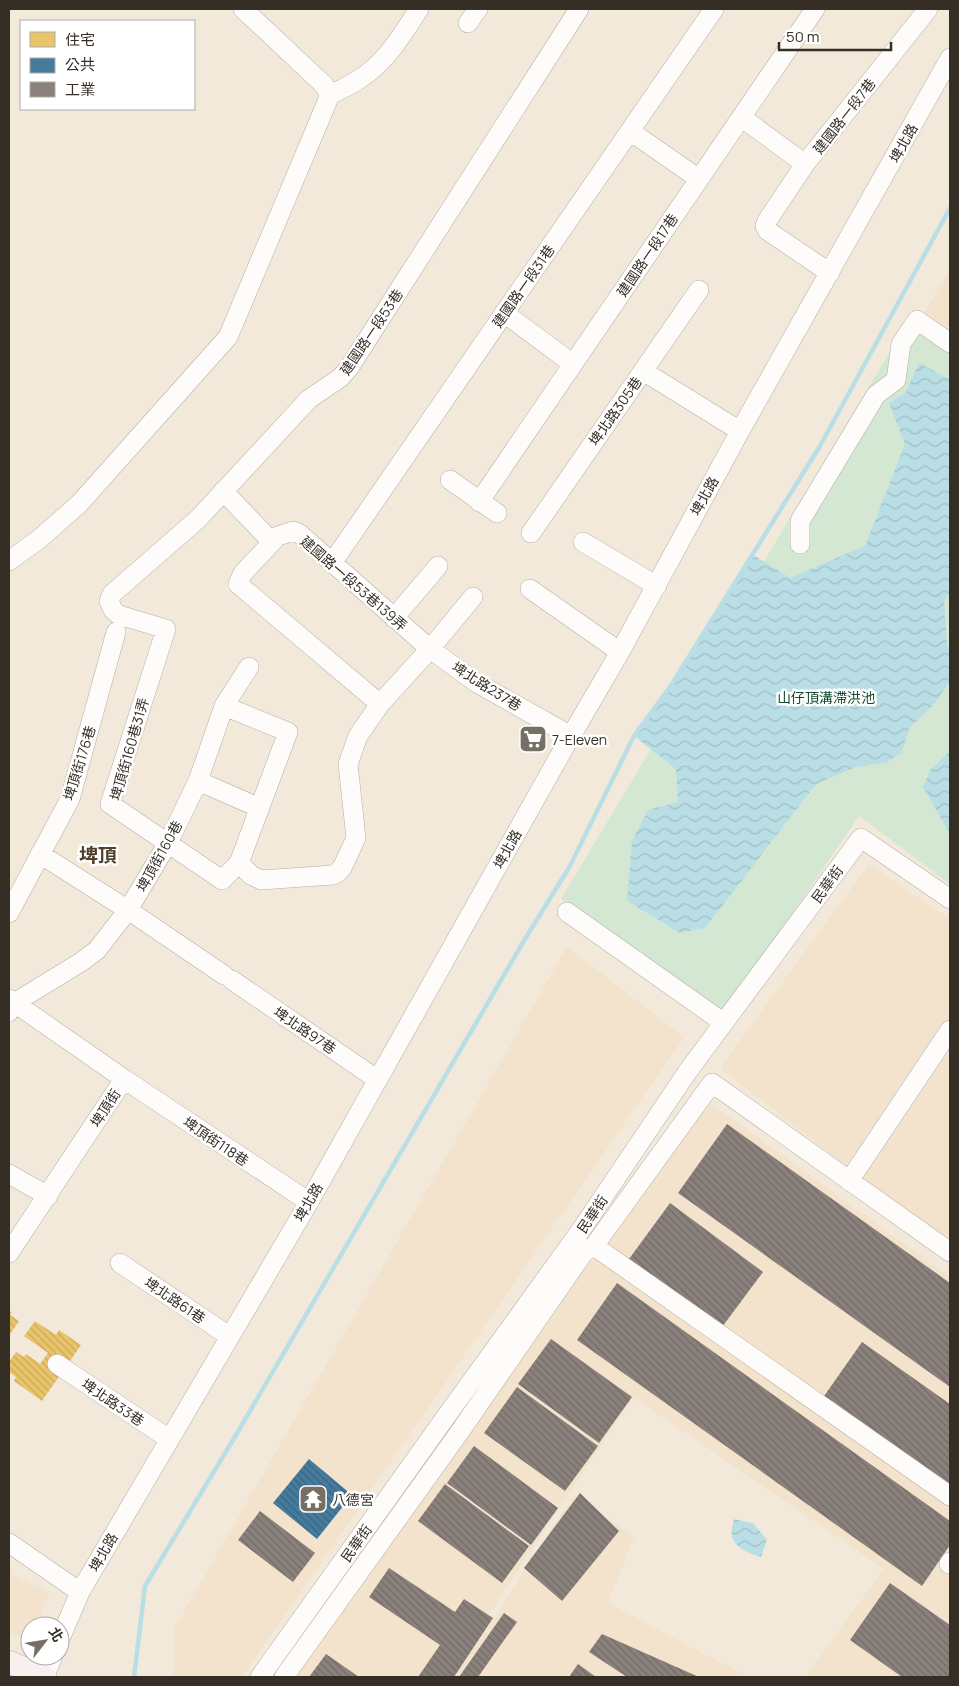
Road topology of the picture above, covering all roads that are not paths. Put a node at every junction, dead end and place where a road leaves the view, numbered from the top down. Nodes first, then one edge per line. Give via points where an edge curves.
1 (243, 9) edge
2 (419, 9) edge
3 (579, 9) edge
4 (714, 9) edge
5 (815, 9) edge
6 (928, 9) edge
7 (950, 58) edge
8 (330, 95) junction
9 (741, 117) junction
10 (630, 131) junction
11 (805, 164) junction
12 (699, 179) junction
13 (830, 273) junction
14 (699, 290) dead end
15 (504, 313) junction
16 (950, 343) edge
17 (573, 364) junction
18 (643, 371) junction
19 (740, 431) junction
20 (450, 480) dead end
21 (223, 491) junction
22 (479, 502) junction
23 (497, 514) dead end
24 (531, 533) dead end
25 (272, 542) junction
26 (583, 542) dead end
27 (800, 544) dead end
28 (9, 561) edge
29 (332, 563) junction
30 (438, 566) dead end
31 (657, 586) junction
32 (530, 589) dead end
33 (473, 597) dead end
34 (394, 618) junction
35 (166, 629) joint
36 (116, 632) dead end
37 (430, 650) junction
38 (620, 652) junction
39 (249, 667) dead end
40 (380, 704) junction
41 (224, 706) junction
42 (571, 736) junction
43 (198, 781) junction
44 (260, 808) junction
45 (168, 843) junction
46 (40, 854) junction
47 (239, 863) junction
48 (950, 899) edge
49 (128, 910) junction
50 (567, 912) dead end
51 (9, 913) edge
52 (11, 1005) edge
53 (724, 1023) junction
54 (950, 1030) edge
55 (124, 1079) junction
56 (378, 1080) junction
57 (9, 1174) edge
58 (849, 1181) junction
59 (48, 1196) junction
60 (309, 1202) junction
61 (594, 1246) junction
62 (9, 1252) edge
63 (950, 1252) edge
64 (120, 1263) dead end
65 (229, 1336) junction
66 (57, 1364) dead end
67 (169, 1439) junction
68 (950, 1496) edge
69 (9, 1543) edge
70 (80, 1592) junction
71 (70, 1616) edge
72 (9, 1662) edge
73 (44, 1677) edge
74 (260, 1677) edge
75 (284, 1677) edge

1 - 8 street via 324,85
2 - 8 street via 398,41 375,67 359,80
3 - 21 street, 建國路一段53巷 via 349,368 309,399
4 - 10 street, 建國路一段31巷
5 - 9 street, 建國路一段17巷
6 - 11 street, 建國路一段7巷
7 - 13 street, 埤北路
8 - 28 street via 228,337 79,504
9 - 11 street
9 - 12 street, 建國路一段17巷
10 - 12 street
10 - 15 street, 建國路一段31巷
11 - 13 street, 建國路一段7巷 via 765,226
12 - 17 street, 建國路一段17巷
13 - 19 street, 埤北路
14 - 18 street, 埤北路305巷
15 - 17 street
15 - 29 street, 建國路一段31巷
16 - 27 street via 917,320 901,344 896,380 876,395 800,521
17 - 22 street, 建國路一段17巷
18 - 19 street
18 - 24 street, 埤北路305巷
19 - 31 street, 埤北路
20 - 22 street
21 - 25 street
21 - 35 street, 建國路一段53巷 via 198,519 112,594 109,601 112,610 119,615
22 - 23 street
25 - 29 street, 建國路一段53巷139弄 via 293,530
25 - 40 street, 建國路一段53巷139弄 via 243,573 238,584
26 - 31 street
29 - 34 street, 建國路一段53巷139弄
30 - 34 street
31 - 38 street, 埤北路
32 - 38 street
33 - 37 street
34 - 37 street, 建國路一段53巷139弄
35 - 45 street, 埤頂街160巷31弄 via 110,804
36 - 46 street, 埤頂街176巷 via 70,799
37 - 40 street
37 - 42 street, 埤北路237巷 via 477,683
38 - 42 street, 埤北路
39 - 41 street, 埤頂街160巷
40 - 47 street via 358,736 348,764 356,838 342,868 332,875 261,880
41 - 43 street, 埤頂街160巷
41 - 44 street via 288,732
42 - 56 street, 埤北路
43 - 44 street
43 - 45 street, 埤頂街160巷
44 - 47 street
45 - 47 street via 222,880
45 - 49 street, 埤頂街160巷
46 - 49 street, 埤北路97巷
46 - 51 street, 埤頂街176巷
48 - 53 street, 民華街 via 861,838
49 - 52 street, 埤頂街160巷 via 97,950
49 - 56 street, 埤北路97巷
50 - 53 street
52 - 55 street, 埤頂街
53 - 74 street, 民華街 via 581,1230
54 - 58 street
55 - 59 street, 埤頂街
55 - 60 street, 埤頂街118巷
56 - 60 street, 埤北路
57 - 59 street
58 - 61 street via 712,1083
58 - 63 street
59 - 62 street, 埤頂街
60 - 65 street, 埤北路
61 - 68 street
61 - 75 street via 584,1252
64 - 65 street, 埤北路61巷
65 - 67 street, 埤北路
66 - 67 street, 埤北路33巷
67 - 70 street, 埤北路
69 - 70 street
70 - 71 street, 埤北路
72 - 73 main road

